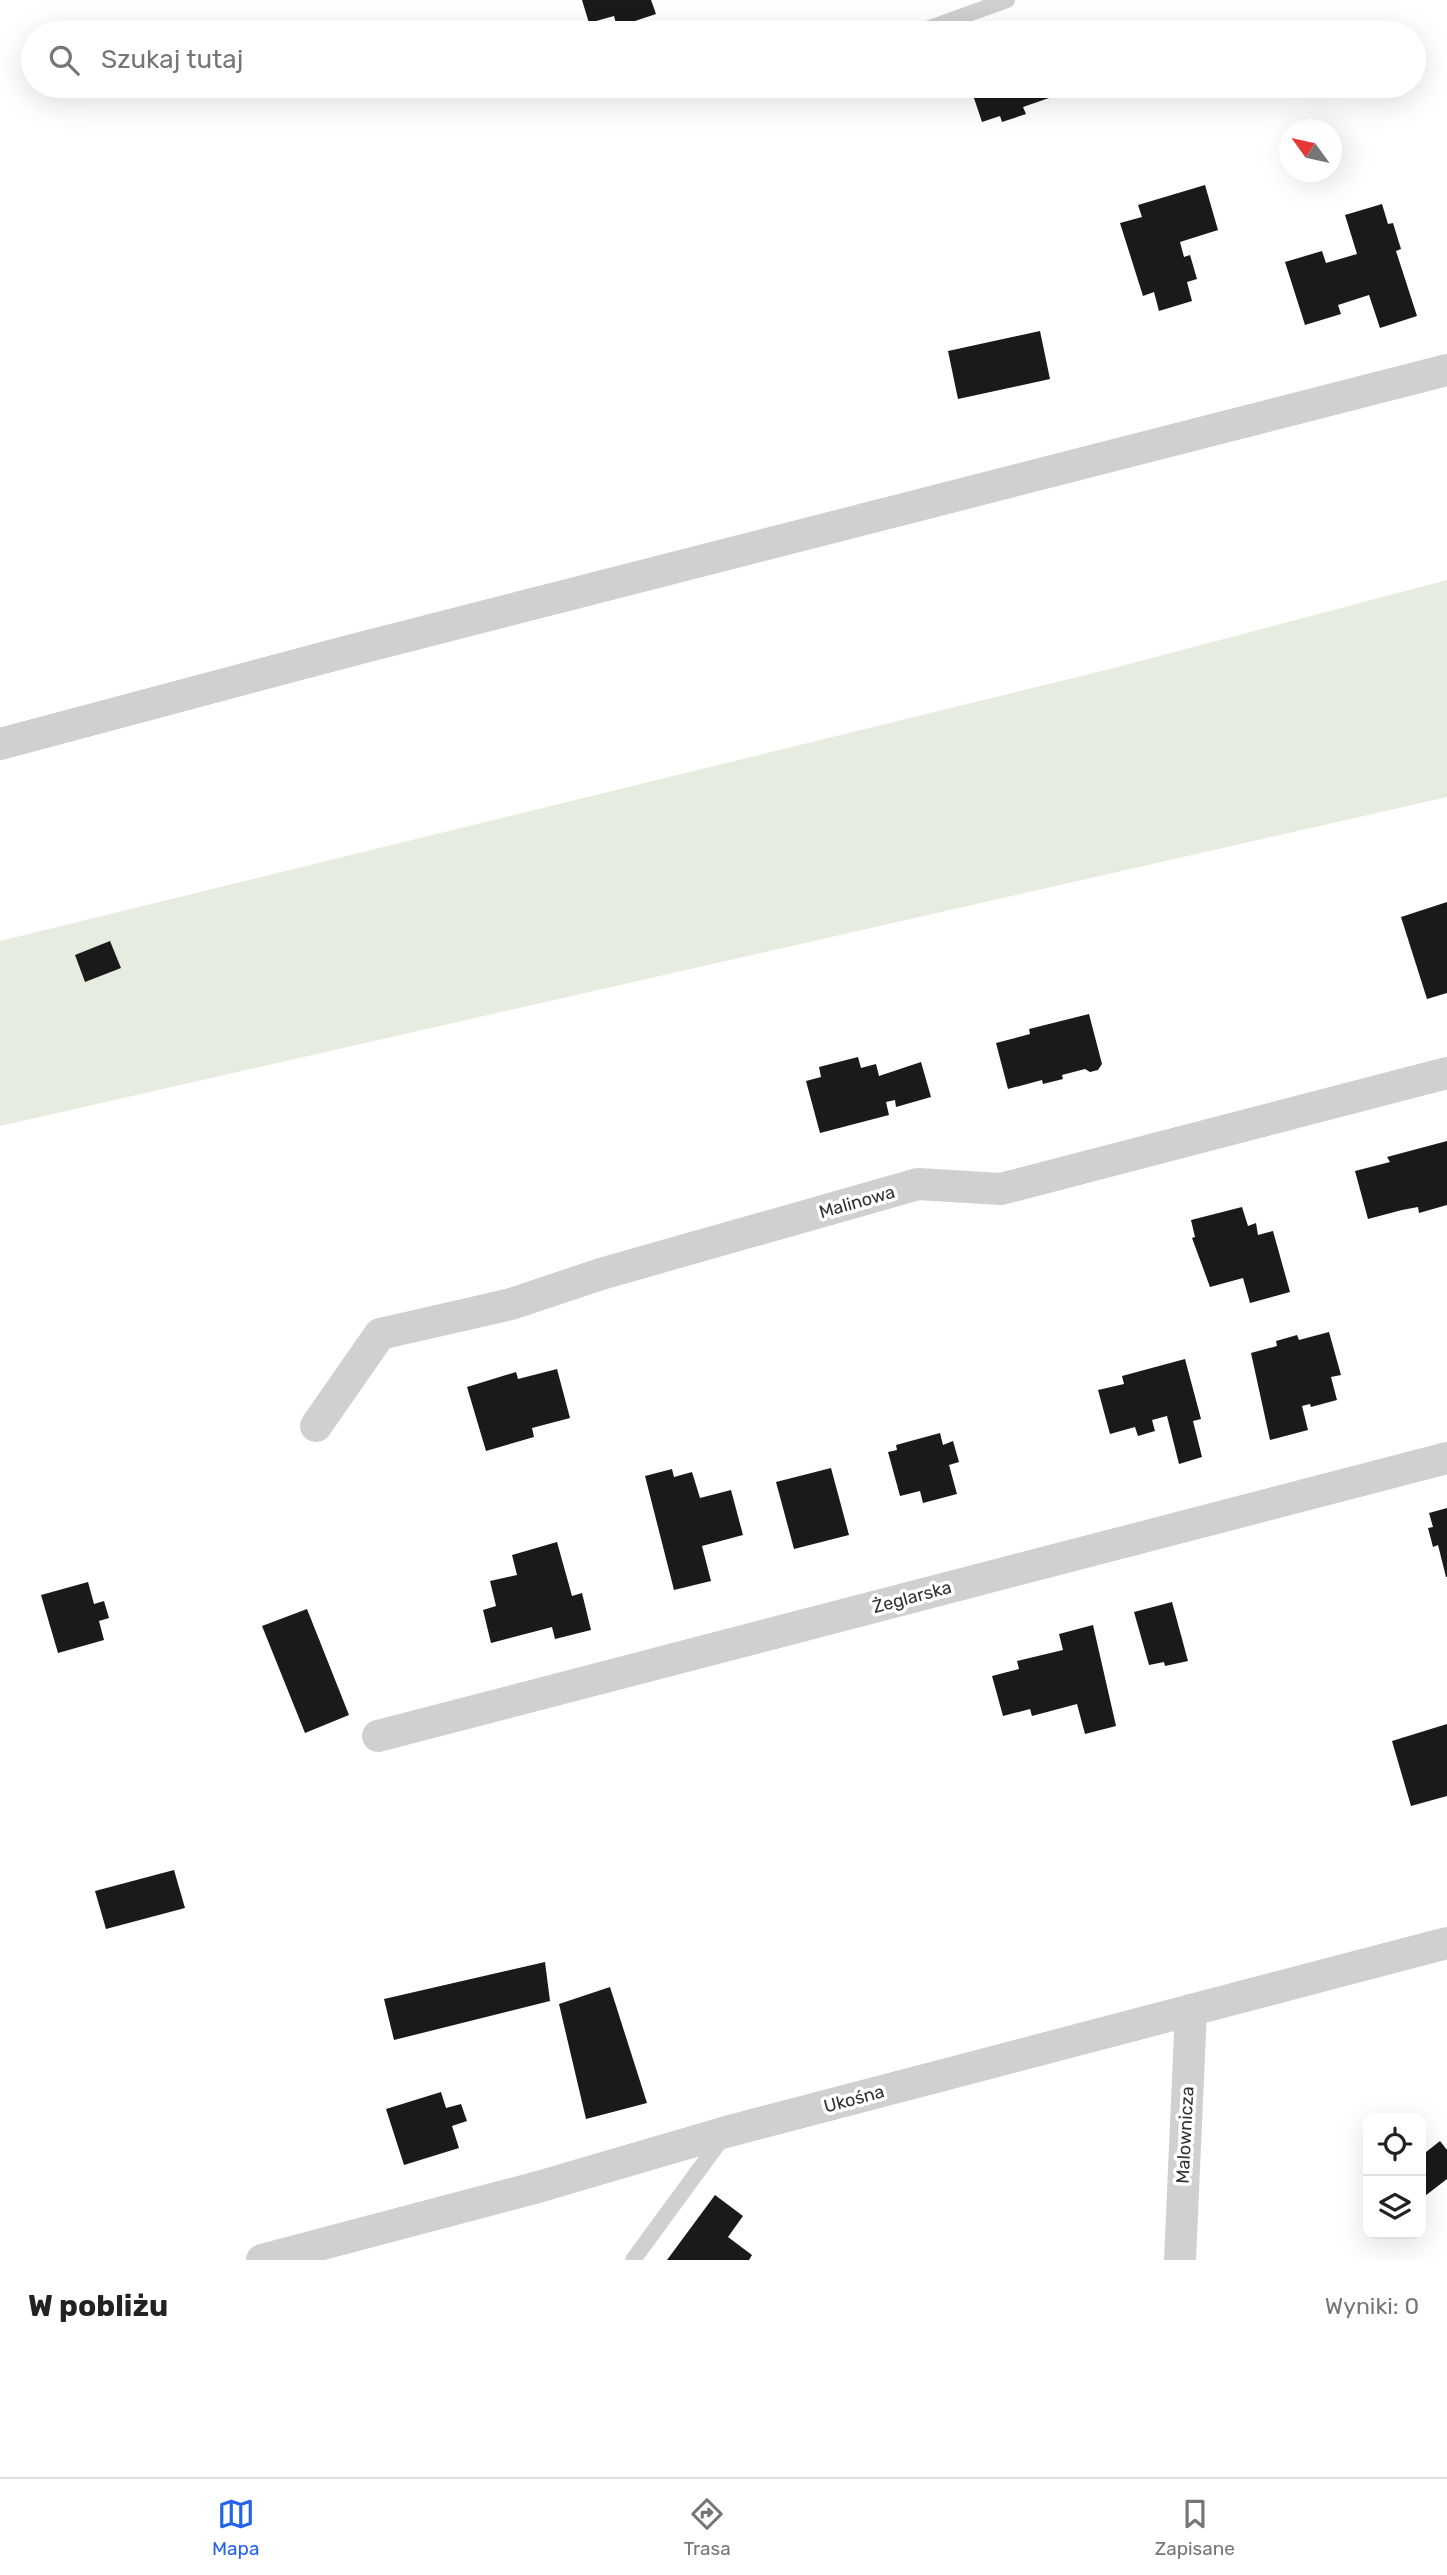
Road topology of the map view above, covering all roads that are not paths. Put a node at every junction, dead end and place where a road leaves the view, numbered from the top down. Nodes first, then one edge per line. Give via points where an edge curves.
1 (1007, 0) edge
2 (949, 21) edge
3 (1447, 370) edge
4 (0, 744) edge
5 (1447, 1073) edge
6 (316, 1426) dead end
7 (1447, 1458) edge
8 (378, 1736) dead end
9 (1447, 1942) edge
10 (1191, 2010) junction
11 (726, 2133) junction
12 (262, 2260) edge
13 (633, 2260) edge
14 (1180, 2260) edge

1 - 2 lane
3 - 4 street
5 - 6 street, Malinowa via 1001,1189 918,1184 511,1304 380,1334
7 - 8 street, Żeglarska
9 - 10 street, Ukośna
10 - 11 street, Ukośna
10 - 14 street, Malownicza
11 - 12 street, Ukośna
11 - 13 lane

